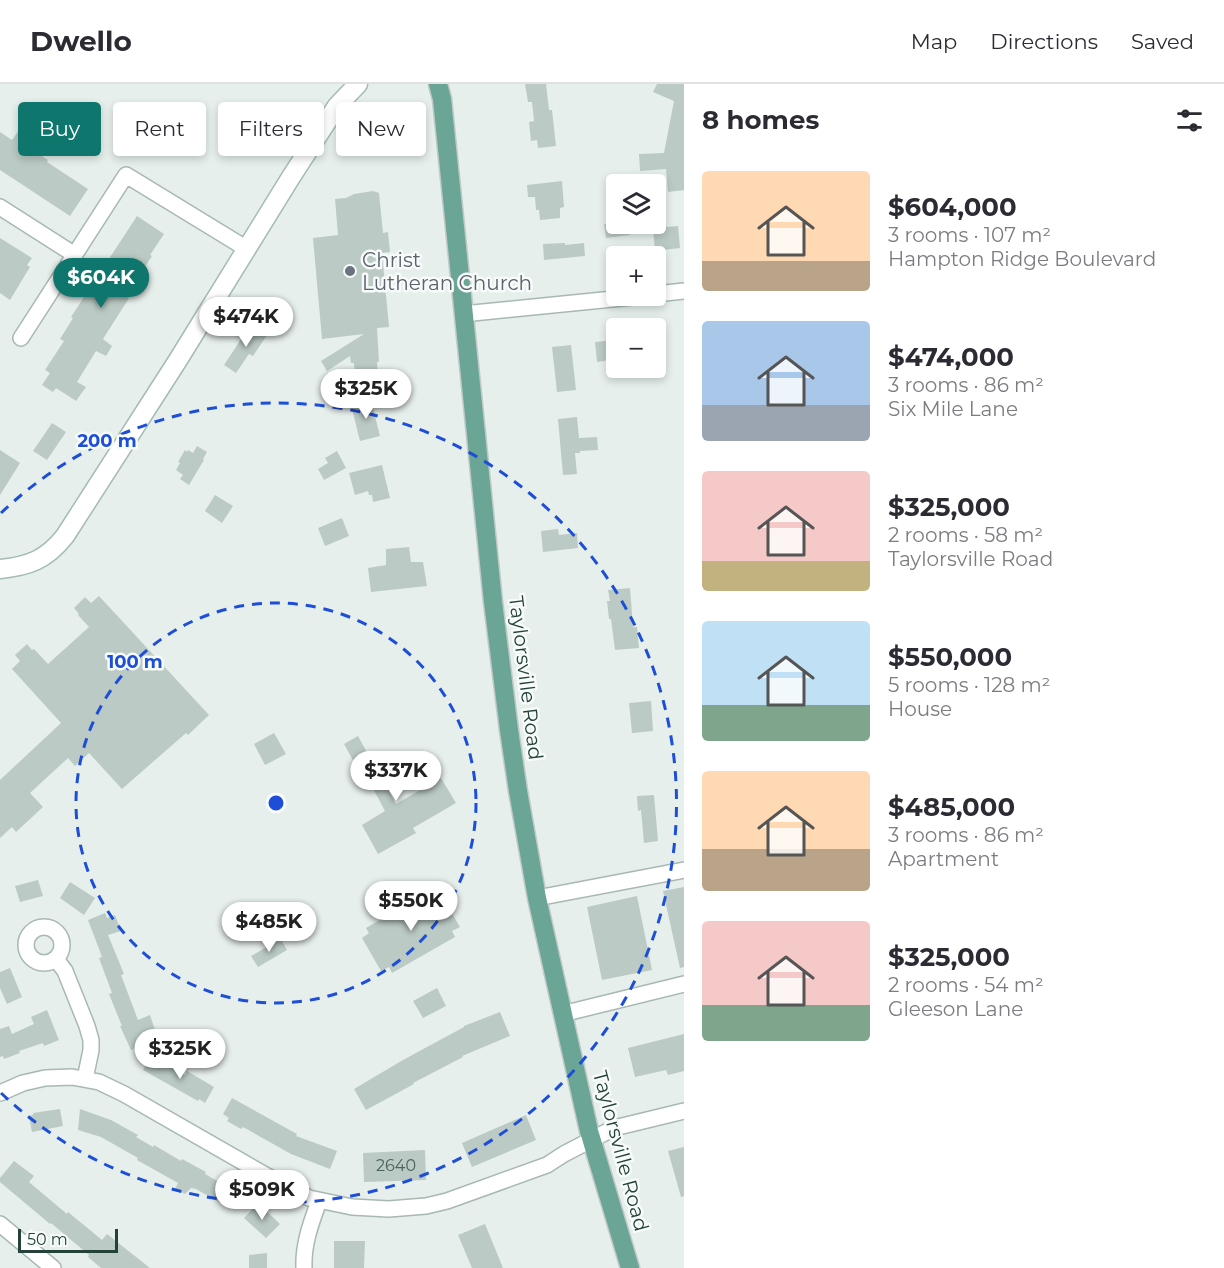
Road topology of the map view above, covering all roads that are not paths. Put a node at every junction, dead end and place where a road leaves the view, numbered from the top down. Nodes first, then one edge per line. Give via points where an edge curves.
1 (358, 84) edge
2 (438, 84) edge
3 (0, 207) edge
4 (247, 249) junction
5 (75, 255) junction
6 (684, 291) edge
7 (666, 293) edge
8 (606, 300) edge
9 (463, 314) junction
10 (21, 338) dead end
11 (0, 569) edge
12 (684, 870) edge
13 (537, 898) junction
14 (56, 959) dead end
15 (684, 984) edge
16 (562, 1014) junction
17 (85, 1079) junction
18 (0, 1093) edge
19 (684, 1111) edge
20 (591, 1140) junction
21 (319, 1201) junction
22 (0, 1224) edge
23 (53, 1268) edge
24 (304, 1268) edge
25 (630, 1268) edge

1 - 4 street via 337,106
2 - 9 main road, Taylorsville Road
3 - 5 street
4 - 5 street via 126,176
4 - 11 street via 65,536 40,559
5 - 10 street
6 - 7 street
8 - 9 street
9 - 13 main road, Taylorsville Road via 493,602
12 - 13 street
13 - 16 main road, Taylorsville Road
14 - 17 street via 91,1040
15 - 16 street
16 - 20 main road, Taylorsville Road
17 - 18 street via 45,1078
17 - 21 street via 124,1094 267,1176
19 - 20 street via 614,1128
20 - 21 street via 547,1165 430,1205 389,1209
20 - 25 main road, Taylorsville Road
21 - 24 street via 305,1245
22 - 23 street

